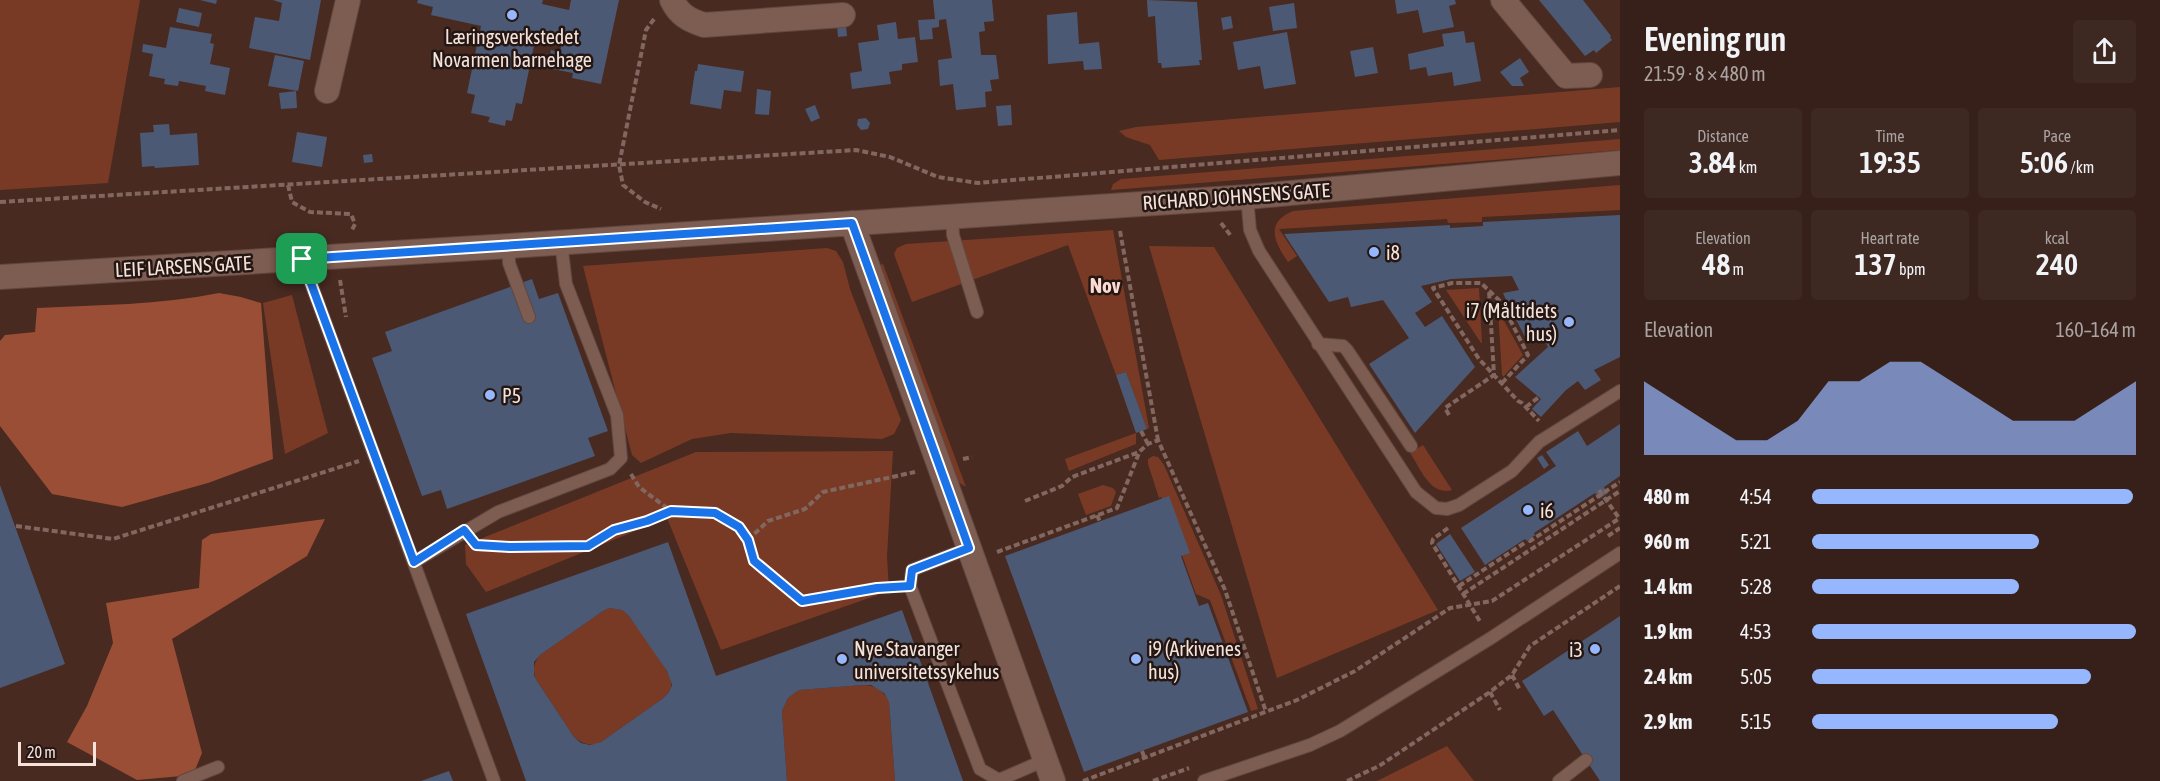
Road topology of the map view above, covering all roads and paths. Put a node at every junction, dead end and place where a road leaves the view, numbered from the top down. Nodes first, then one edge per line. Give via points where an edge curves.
1 (348, 0) edge
2 (1503, 0) edge
3 (672, 2) edge
4 (843, 15) dead end
5 (1590, 75) dead end
6 (327, 91) dead end
7 (1620, 130) edge
8 (1620, 163) edge
9 (620, 165) junction
10 (288, 185) junction
11 (1247, 196) junction
12 (0, 202) edge
13 (671, 212) dead end
14 (952, 215) junction
15 (852, 223) junction
16 (1118, 224) dead end
17 (351, 233) dead end
18 (561, 242) junction
19 (509, 246) junction
20 (302, 259) junction
21 (0, 278) edge
22 (1489, 291) junction
23 (977, 312) dead end
24 (529, 317) dead end
25 (1318, 344) junction
26 (1494, 375) junction
27 (1502, 383) junction
28 (1620, 391) edge
29 (1539, 397) dead end
30 (1526, 407) junction
31 (1449, 415) dead end
32 (1546, 420) dead end
33 (1141, 431) dead end
34 (1158, 440) junction
35 (1148, 444) junction
36 (1411, 447) dead end
37 (1139, 453) junction
38 (374, 456) junction
39 (972, 457) dead end
40 (621, 458) junction
41 (951, 462) junction
42 (1620, 482) edge
43 (1620, 491) edge
44 (1601, 492) junction
45 (1025, 501) dead end
46 (671, 511) junction
47 (1097, 515) junction
48 (1620, 518) edge
49 (1100, 522) dead end
50 (15, 526) dead end
51 (1451, 527) dead end
52 (464, 530) junction
53 (748, 540) junction
54 (969, 548) junction
55 (996, 553) dead end
56 (1620, 553) edge
57 (414, 562) junction
58 (910, 586) junction
59 (1459, 586) junction
60 (1620, 586) edge
61 (1463, 594) junction
62 (1469, 604) junction
63 (1481, 622) junction
64 (1471, 628) dead end
65 (1491, 638) junction
66 (1512, 675) junction
67 (1520, 690) dead end
68 (1490, 692) junction
69 (1500, 710) dead end
70 (1266, 712) junction
71 (1142, 751) dead end
72 (1145, 759) junction
73 (1586, 760) dead end
74 (1196, 765) dead end
75 (218, 767) dead end
76 (1049, 771) edge
77 (183, 781) edge
78 (494, 781) edge
79 (1083, 781) edge
80 (1153, 781) edge
81 (1204, 781) edge
82 (1347, 781) edge
83 (1559, 781) edge

1 - 6 street
2 - 5 street via 1566,76
3 - 4 street via 685,17 704,25
3 - 9 path via 646,30
7 - 9 path via 978,183 938,177 890,156 856,150
8 - 11 street, RICHARD JOHNSENS GATE
9 - 10 path
9 - 13 path via 623,185 645,202
10 - 12 path
10 - 17 path via 292,202 310,212 351,214 355,224
11 - 14 street, RICHARD JOHNSENS GATE
11 - 25 lane via 1255,244
14 - 15 street, RICHARD JOHNSENS GATE
14 - 23 lane via 953,235
15 - 18 street, LEIF LARSENS GATE
15 - 41 street
16 - 34 path
18 - 19 street, LEIF LARSENS GATE
18 - 40 lane via 566,284 617,415
19 - 20 street, LEIF LARSENS GATE
19 - 24 lane via 509,263
20 - 21 street, LEIF LARSENS GATE
20 - 38 lane
22 - 26 path
22 - 26 path via 1481,283 1452,283 1433,288 1479,359
22 - 27 path via 1504,301 1528,355
25 - 28 lane via 1416,492 1441,509 1459,505 1512,471 1539,442
25 - 36 lane via 1343,346 1347,350
26 - 27 path
26 - 31 path via 1445,408
27 - 30 path
29 - 30 path
30 - 32 path via 1542,424
33 - 35 path
34 - 35 path
34 - 70 path via 1225,590
35 - 37 path
37 - 45 path via 1072,477 1062,486
37 - 47 path via 1117,508
38 - 50 path via 113,539
38 - 57 lane
39 - 41 path
40 - 46 path via 639,487
40 - 52 lane via 610,469 498,512
41 - 53 path via 823,492 804,509 768,521
41 - 54 street
42 - 44 path
43 - 61 path
44 - 48 path
44 - 59 path
46 - 52 path via 614,530 588,546 476,545
46 - 53 path via 715,513 739,527
47 - 49 path
47 - 55 path
48 - 62 path via 1492,600
51 - 59 path via 1431,541
52 - 57 lane
53 - 58 path via 754,561 802,601
54 - 58 lane via 912,570
54 - 76 street
56 - 65 lane
57 - 78 lane
58 - 76 lane via 980,769 999,780
59 - 61 path
60 - 66 path via 1530,646
61 - 62 path
62 - 63 path
62 - 70 path via 1450,608 1354,671
63 - 64 path
63 - 65 path
65 - 81 lane via 1340,731
66 - 67 path
66 - 68 path
68 - 69 path
68 - 82 path via 1379,766
70 - 72 path
71 - 72 path
72 - 79 path
73 - 83 lane
74 - 80 path
75 - 77 lane

